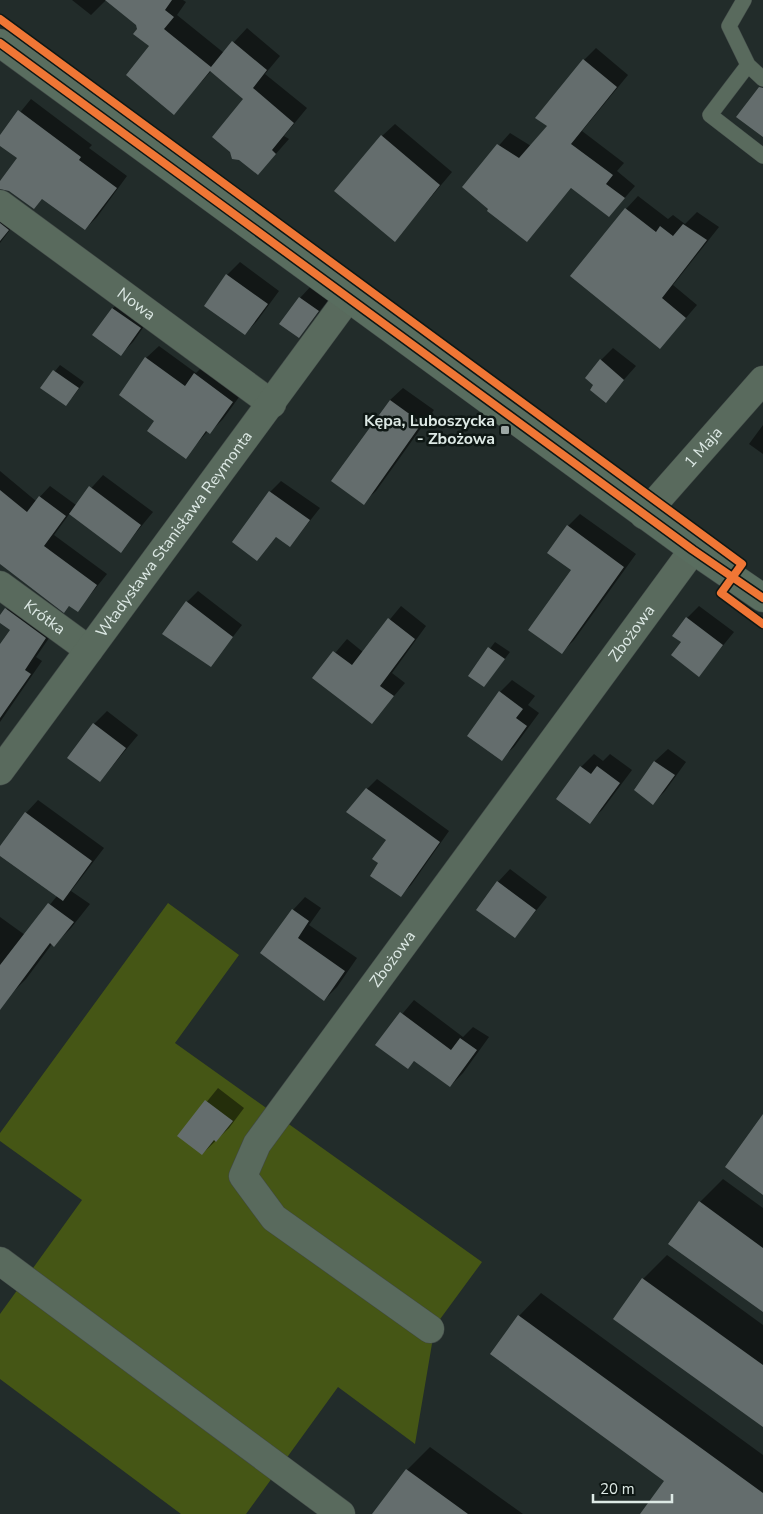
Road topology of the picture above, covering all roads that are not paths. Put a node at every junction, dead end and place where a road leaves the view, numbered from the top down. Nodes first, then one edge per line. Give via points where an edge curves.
1 (744, 0) edge
2 (0, 43) edge
3 (748, 65) junction
4 (763, 80) edge
5 (763, 156) edge
6 (0, 204) edge
7 (348, 298) junction
8 (763, 380) edge
9 (272, 404) junction
10 (644, 515) junction
11 (693, 550) junction
12 (0, 585) edge
13 (763, 598) edge
14 (88, 650) junction
15 (0, 771) edge
16 (0, 1261) edge
17 (430, 1329) dead end
18 (341, 1514) edge

1 - 3 lane via 729,26
2 - 7 street
3 - 4 lane
3 - 5 lane via 710,115
6 - 9 street, Nowa
7 - 9 street, Władysława Stanisława Reymonta
7 - 10 street
8 - 10 street, 1 Maja
9 - 14 street, Władysława Stanisława Reymonta
10 - 11 street
11 - 13 street
11 - 17 street, Zbożowa via 257,1144 243,1176 274,1218
12 - 14 street, Krótka
14 - 15 street, Władysława Stanisława Reymonta
16 - 18 street

